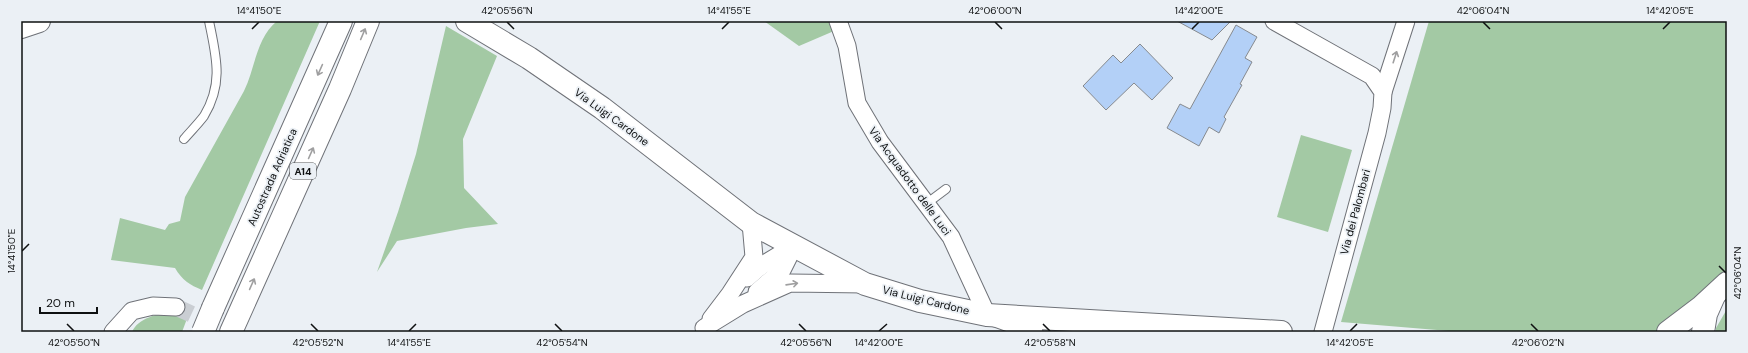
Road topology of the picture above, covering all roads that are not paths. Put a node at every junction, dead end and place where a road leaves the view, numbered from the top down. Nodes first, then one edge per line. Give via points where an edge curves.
1 (39, 21) edge
2 (209, 21) edge
3 (341, 21) edge
4 (368, 21) edge
5 (467, 21) edge
6 (838, 21) edge
7 (1274, 21) edge
8 (1406, 21) edge
9 (21, 27) edge
10 (1383, 92) junction
11 (184, 139) dead end
12 (946, 189) dead end
13 (926, 204) junction
14 (752, 223) junction
15 (794, 246) junction
16 (865, 284) junction
17 (1721, 289) edge
18 (736, 299) junction
19 (176, 307) tunnel mouth
20 (987, 315) junction
21 (234, 326) edge
22 (1196, 329) edge
23 (702, 330) edge
24 (1228, 330) edge
25 (113, 332) edge
26 (203, 332) edge
27 (1034, 332) edge
28 (1281, 332) edge
29 (1323, 332) edge
30 (1668, 332) edge
31 (1703, 332) edge

1 - 9 main road
2 - 11 lane via 218,68 214,92 204,116
3 -> 26 main road, Autostrada Adriatica / A14, bridge
21 -> 4 main road, A14 via 340,90
5 - 14 main road, Via Luigi Cardone via 529,58 602,108
6 - 13 street, Via Acquadotto delle Luci via 847,46 857,103 880,142
7 - 10 street via 1372,76
10 -> 8 street, Via dei Palombari
10 - 29 street, Via dei Palombari via 1377,133
12 - 13 lane
13 - 20 street, Via Acquadotto delle Luci via 951,238
14 - 15 main road, Via Luigi Cardone
14 - 18 street, Via Luigi Cardone via 754,257
15 - 16 main road, Via Luigi Cardone
15 - 18 street, Via Luigi Cardone via 782,270
18 -> 16 street, Via Luigi Cardone via 790,283
16 - 20 main road, Via Luigi Cardone via 920,301
17 - 30 main road
17 - 31 main road via 1706,314
18 - 23 street, Via Luigi Cardone
19 - 25 street via 153,306 132,311
20 - 22 main road, Via Luigi Cardone
20 - 27 street, Via Luigi Cardone
22 - 24 main road, Via Luigi Cardone
24 - 28 main road, Via Luigi Cardone

